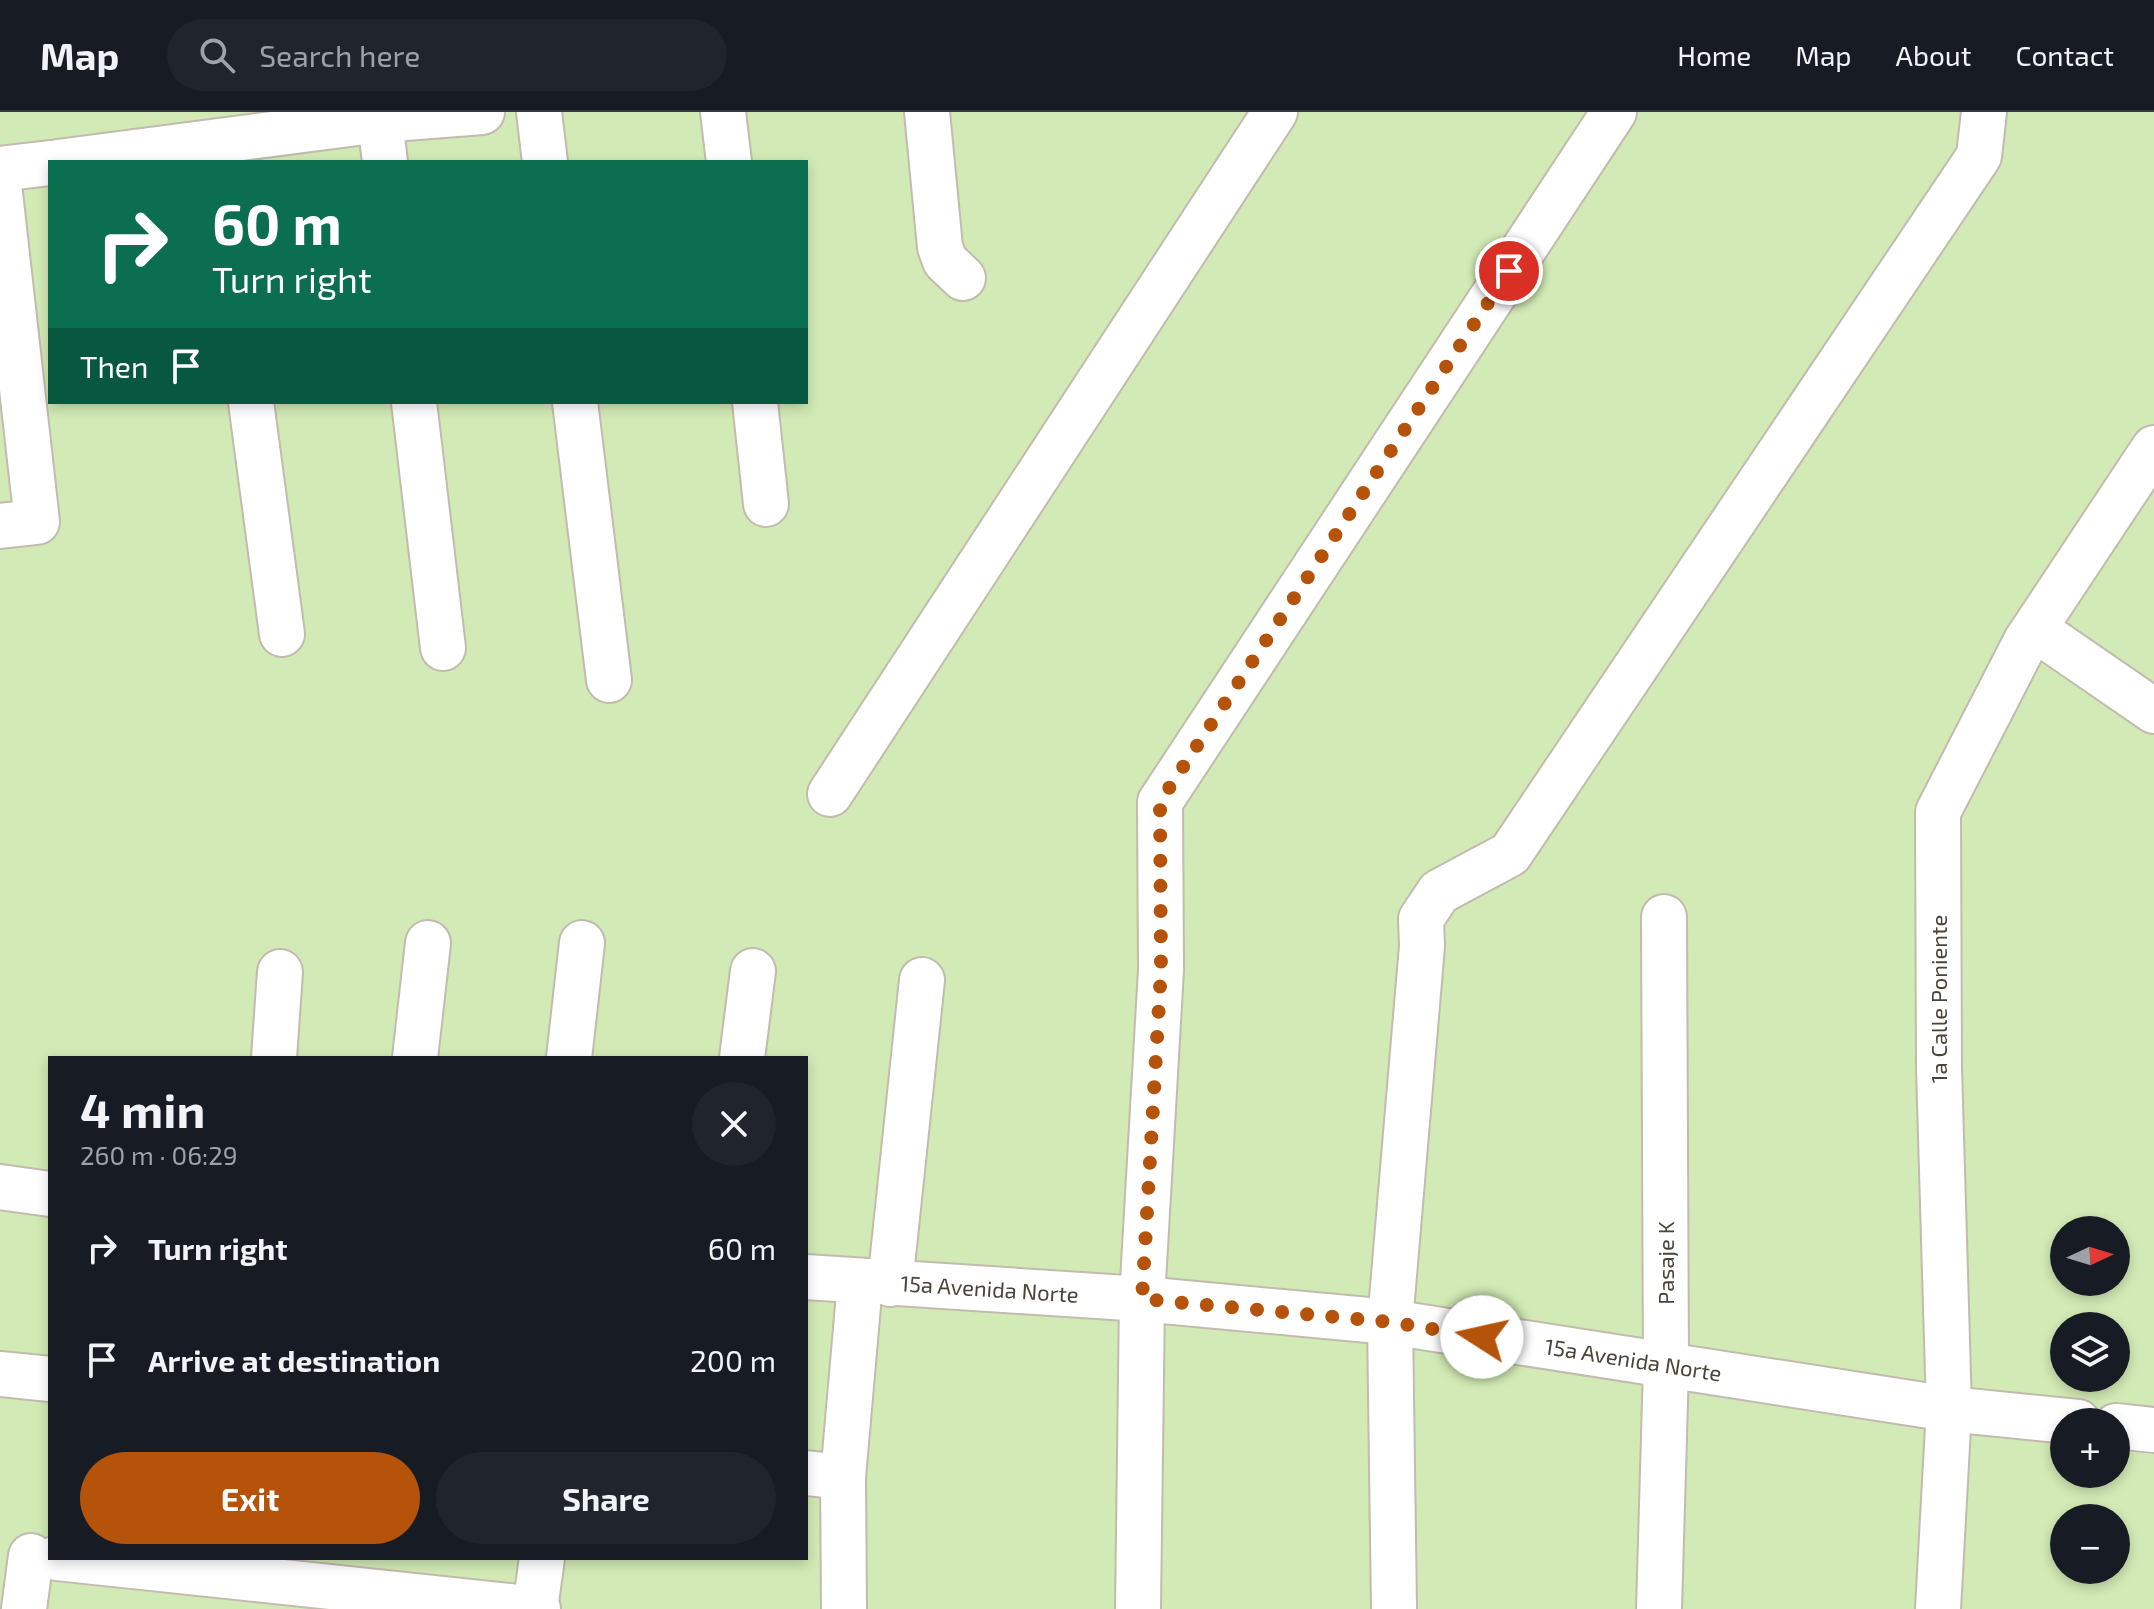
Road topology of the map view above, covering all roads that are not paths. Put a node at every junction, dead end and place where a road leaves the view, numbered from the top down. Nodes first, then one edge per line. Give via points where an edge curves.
1 (482, 112) edge
2 (539, 112) edge
3 (723, 112) edge
4 (927, 112) edge
5 (1275, 112) edge
6 (1614, 112) edge
7 (1984, 112) edge
8 (383, 141) edge
9 (218, 153) edge
10 (94, 160) edge
11 (545, 160) edge
12 (729, 160) edge
13 (48, 163) edge
14 (0, 169) edge
15 (0, 193) edge
16 (963, 278) dead end
17 (251, 404) edge
18 (414, 404) edge
19 (575, 404) edge
20 (755, 404) edge
21 (2154, 448) edge
22 (766, 504) dead end
23 (18, 524) edge
24 (2035, 629) junction
25 (282, 634) dead end
26 (443, 648) dead end
27 (609, 680) dead end
28 (2154, 711) edge
29 (830, 794) dead end
30 (1664, 917) dead end
31 (428, 943) dead end
32 (582, 943) dead end
33 (753, 971) dead end
34 (280, 972) dead end
35 (922, 980) dead end
36 (274, 1056) edge
37 (415, 1056) edge
38 (569, 1056) edge
39 (742, 1056) edge
40 (0, 1187) edge
41 (48, 1194) edge
42 (808, 1277) edge
43 (875, 1284) junction
44 (1142, 1299) junction
45 (1390, 1322) junction
46 (1666, 1367) junction
47 (0, 1374) edge
48 (48, 1379) edge
49 (1949, 1409) junction
50 (2050, 1419) edge
51 (2130, 1427) edge
52 (2154, 1430) edge
53 (824, 1475) edge
54 (35, 1556) edge
55 (65, 1560) edge
56 (542, 1560) edge
57 (216, 1580) edge
58 (402, 1601) edge
59 (24, 1609) edge
60 (537, 1609) edge
61 (844, 1609) edge
62 (1138, 1609) edge
63 (1394, 1609) edge
64 (1659, 1609) edge
65 (1938, 1609) edge

1 - 8 street
2 - 11 street
3 - 12 street
4 - 16 street via 940,247 945,261
5 - 29 street
6 - 44 street via 1160,802 1161,970
7 - 45 street via 1979,156 1510,854 1439,892 1421,919
8 - 9 street
9 - 10 street
13 - 14 street
15 - 23 street
17 - 25 street
18 - 26 street
19 - 27 street
20 - 22 street
21 - 24 street, 1a Calle Poniente
24 - 28 street
24 - 49 street, 1a Calle Poniente via 1938,812
30 - 46 street, Pasaje K
31 - 37 street
32 - 38 street
33 - 39 street
34 - 36 street
35 - 43 street
40 - 41 street
42 - 43 street, 15a Avenida Norte
43 - 44 street, 15a Avenida Norte
43 - 53 street
44 - 45 street, 15a Avenida Norte
44 - 62 street
45 - 46 street, 15a Avenida Norte
45 - 63 street
46 - 49 street, 15a Avenida Norte
46 - 64 street, Pasaje K
47 - 48 street
49 - 50 street, 15a Avenida Norte
49 - 65 street, 1a Calle Poniente
51 - 52 street
53 - 61 street
54 - 59 street
55 - 57 street
56 - 60 street
57 - 58 street
58 - 60 street

